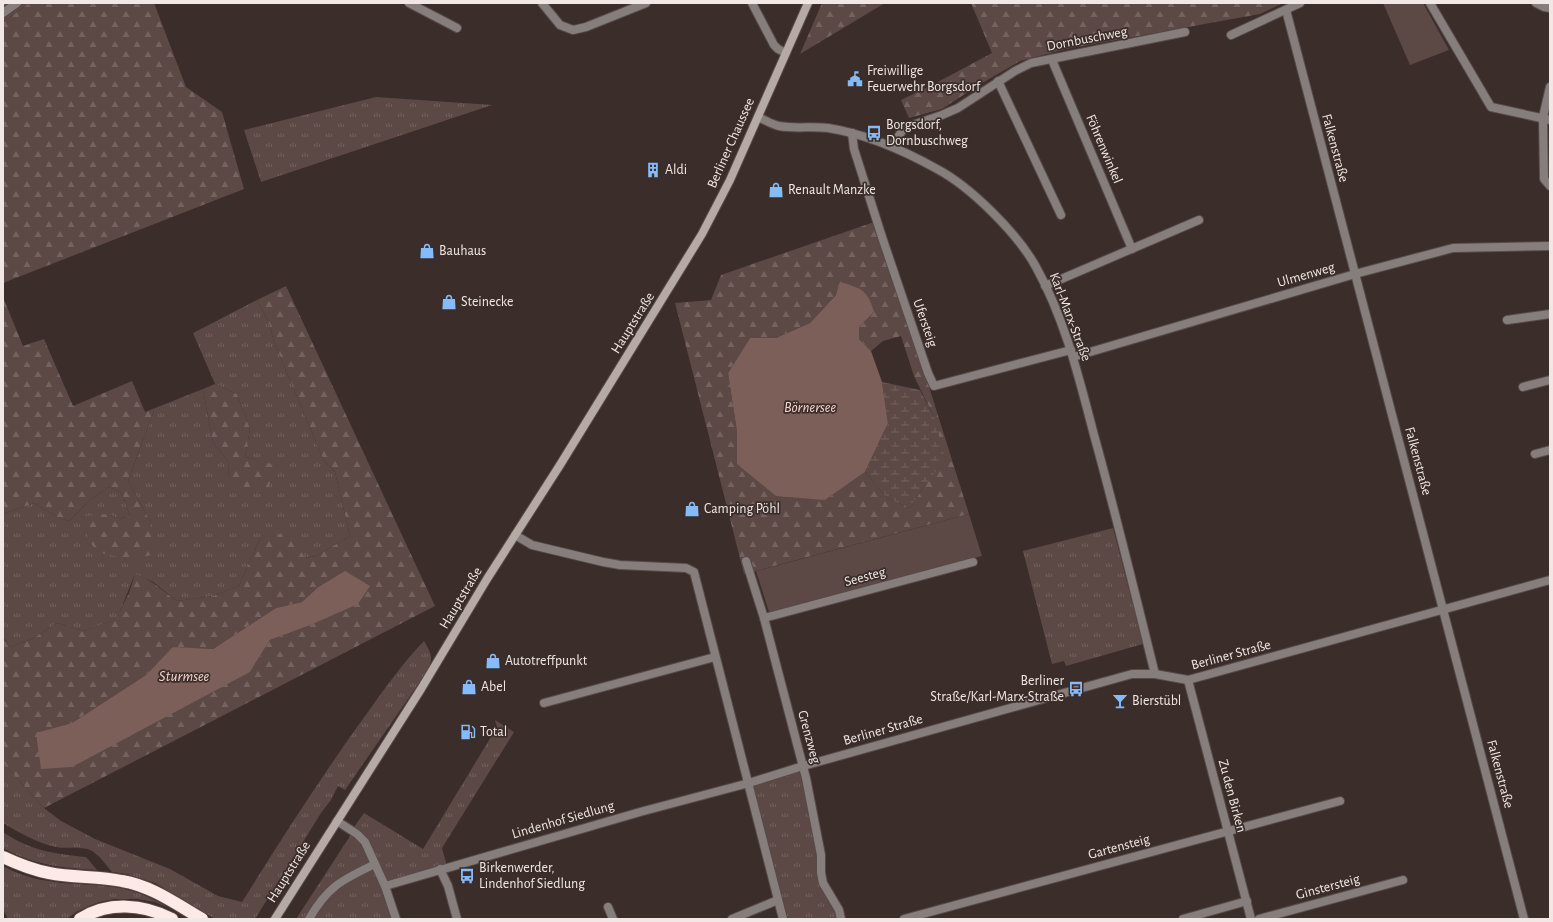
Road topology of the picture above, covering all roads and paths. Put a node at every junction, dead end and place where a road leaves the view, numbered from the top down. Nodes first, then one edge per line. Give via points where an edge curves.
1 (18, 3) edge
2 (409, 3) edge
3 (542, 3) edge
4 (646, 3) edge
5 (752, 3) edge
6 (808, 3) edge
7 (1300, 3) edge
8 (1430, 3) edge
9 (1536, 3) edge
10 (1550, 8) edge
11 (1286, 10) junction
12 (3, 14) edge
13 (457, 28) dead end
14 (1185, 32) dead end
15 (1231, 35) dead end
16 (786, 53) junction
17 (1052, 60) junction
18 (998, 81) junction
19 (1550, 87) edge
20 (758, 117) junction
21 (1546, 119) edge
22 (852, 133) junction
23 (892, 146) junction
24 (1550, 186) edge
25 (1061, 215) dead end
26 (1199, 220) dead end
27 (1550, 246) edge
28 (1132, 249) junction
29 (1355, 274) junction
30 (1045, 286) junction
31 (668, 289) joint
32 (1550, 314) edge
33 (1507, 320) dead end
34 (1072, 353) junction
35 (1550, 380) edge
36 (1523, 387) dead end
37 (1550, 450) edge
38 (1535, 454) dead end
39 (515, 535) junction
40 (746, 561) dead end
41 (973, 562) dead end
42 (1550, 580) edge
43 (1443, 610) junction
44 (764, 618) junction
45 (715, 657) junction
46 (1155, 674) junction
47 (1188, 680) junction
48 (544, 703) dead end
49 (803, 766) junction
50 (749, 783) junction
51 (1340, 801) dead end
52 (337, 821) junction
53 (1228, 831) junction
54 (3, 857) edge
55 (375, 864) junction
56 (440, 869) junction
57 (1403, 880) dead end
58 (385, 886) junction
59 (778, 900) junction
60 (1247, 901) junction
61 (608, 907) dead end
62 (80, 919) edge
63 (172, 919) edge
64 (202, 919) edge
65 (275, 919) edge
66 (309, 919) edge
67 (396, 919) edge
68 (457, 919) edge
69 (613, 919) edge
70 (732, 919) edge
71 (783, 919) edge
72 (841, 919) edge
73 (904, 919) edge
74 (1183, 919) edge
75 (1251, 919) edge
76 (1259, 919) edge
77 (1524, 919) edge

1 - 12 street
2 - 13 street
3 - 4 street via 560,25 573,30
5 - 16 street via 774,45
6 - 16 main road, Berliner Chaussee
7 - 11 street
8 - 21 street via 1491,107
9 - 10 street
11 - 15 street
11 - 29 street, Falkenstraße
14 - 17 street, Dornbuschweg
16 - 20 main road, Berliner Chaussee
17 - 18 street, Dornbuschweg via 1031,63
17 - 28 street, Föhrenwinkel
18 - 23 street, Dornbuschweg via 958,108 904,128
18 - 25 street
19 - 21 street
20 - 22 street, Karl-Marx-Straße via 779,126 826,128
20 - 31 main road, Berliner Chaussee via 713,214
21 - 24 street via 1544,179
22 - 23 street, Karl-Marx-Straße
22 - 34 street, Ufersteig via 854,149 882,237 934,386
23 - 30 street, Karl-Marx-Straße via 939,170 969,191 993,213 1017,241 1035,265
26 - 28 street
27 - 29 street, Ulmenweg via 1453,248
28 - 30 street
29 - 34 street, Ulmenweg
29 - 43 street, Falkenstraße
30 - 34 street, Karl-Marx-Straße
31 - 39 main road, Hauptstraße
32 - 33 street
34 - 46 street, Karl-Marx-Straße via 1119,526
35 - 36 street
37 - 38 street
39 - 45 street via 532,544 603,562 680,567 694,572
39 - 52 main road, Hauptstraße
40 - 44 street, Grenzweg
41 - 44 street, Seesteg
42 - 43 street, Berliner Straße
43 - 47 street, Berliner Straße
43 - 77 street, Falkenstraße
44 - 49 street, Grenzweg
45 - 48 street
45 - 50 street
46 - 47 street, Berliner Straße
46 - 49 street, Berliner Straße via 1132,674
47 - 53 street, Zu den Birken
49 - 50 street, Lindenhof Siedlung
49 - 72 street, Grenzweg via 817,829 823,883 839,910
50 - 56 street, Lindenhof Siedlung
50 - 59 street
51 - 53 street, Gartensteig
52 - 55 street via 361,837
52 - 65 main road, Hauptstraße
53 - 60 street, Zu den Birken
53 - 73 street, Gartensteig
54 - 64 highway via 50,874 121,880 134,884 160,894
55 - 58 street
55 - 66 street via 331,889
56 - 58 street, Lindenhof Siedlung
56 - 68 street via 448,886
57 - 76 street, Ginstersteig
58 - 67 street
59 - 70 street
59 - 71 street
60 - 74 street
60 - 75 street, Zu den Birken
61 - 69 street
62 - 63 highway via 106,908 121,906 147,909

